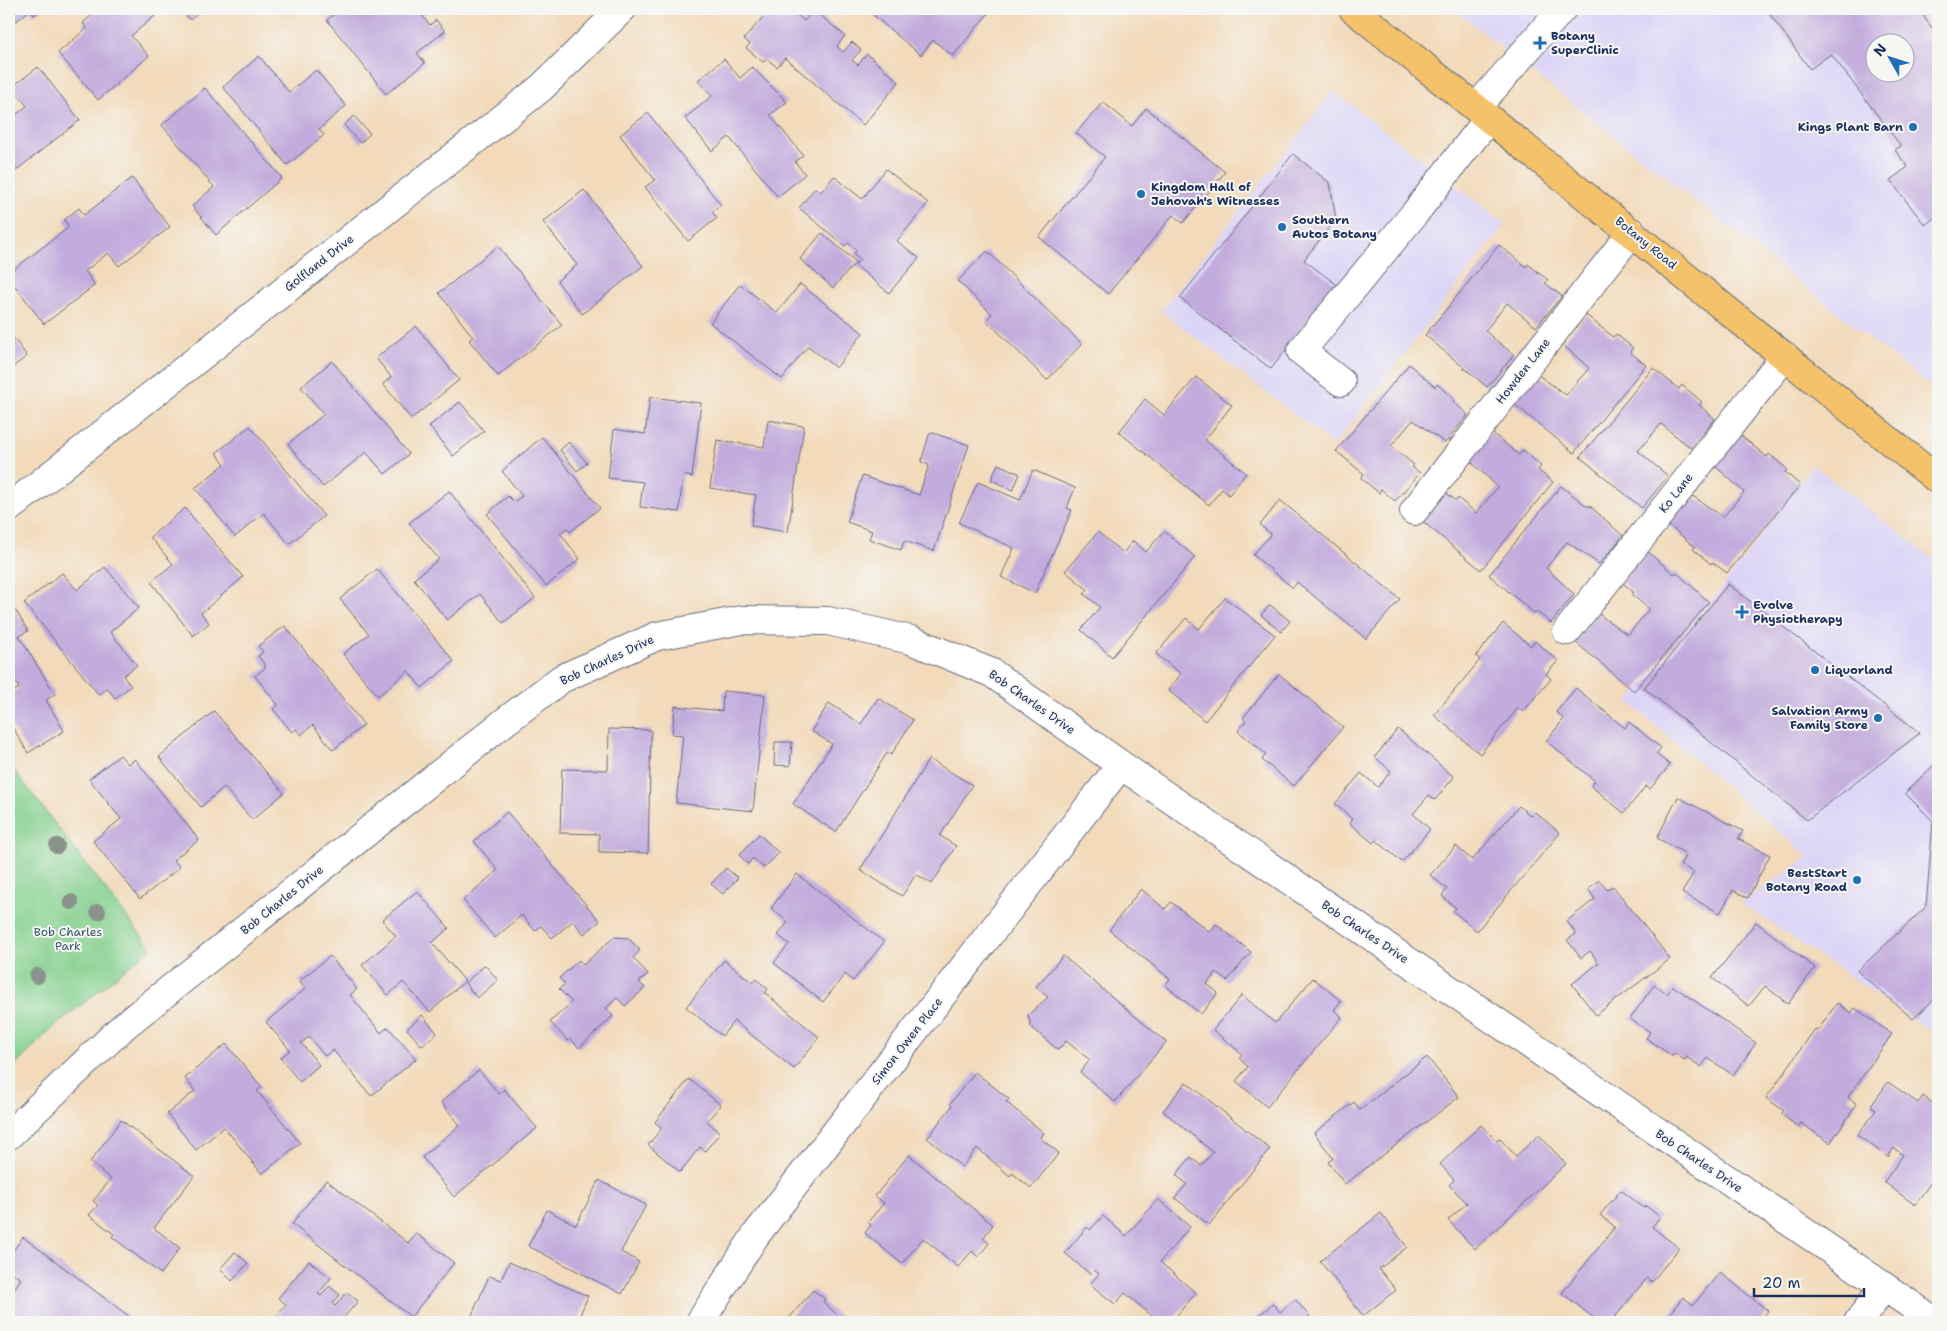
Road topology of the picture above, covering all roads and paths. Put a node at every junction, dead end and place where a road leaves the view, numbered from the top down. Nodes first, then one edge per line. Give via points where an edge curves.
1 (622, 9) edge
2 (1353, 9) edge
3 (1562, 9) edge
4 (1483, 113) junction
5 (1632, 232) junction
6 (1785, 356) junction
7 (1341, 382) dead end
8 (1938, 480) edge
9 (9, 508) edge
10 (1414, 511) dead end
11 (1567, 631) dead end
12 (1121, 765) junction
13 (9, 1135) edge
14 (1884, 1287) junction
15 (700, 1322) edge
16 (1858, 1322) edge
17 (1936, 1322) edge

1 - 9 street, Golfland Drive via 541,88
2 - 4 main road, Botany Road
3 - 4 street
4 - 5 main road, Botany Road
4 - 7 street via 1415,213 1301,351
5 - 6 main road, Botany Road
5 - 10 street, Howden Lane
6 - 8 main road, Botany Road
6 - 11 street, Ko Lane
12 - 13 street, Bob Charles Drive via 992,673 911,640 828,621 742,620 657,636 561,679 507,720 124,1026
12 - 14 street, Bob Charles Drive
12 - 15 street, Simon Owen Place via 755,1236
14 - 16 street
14 - 17 street, Bob Charles Drive

